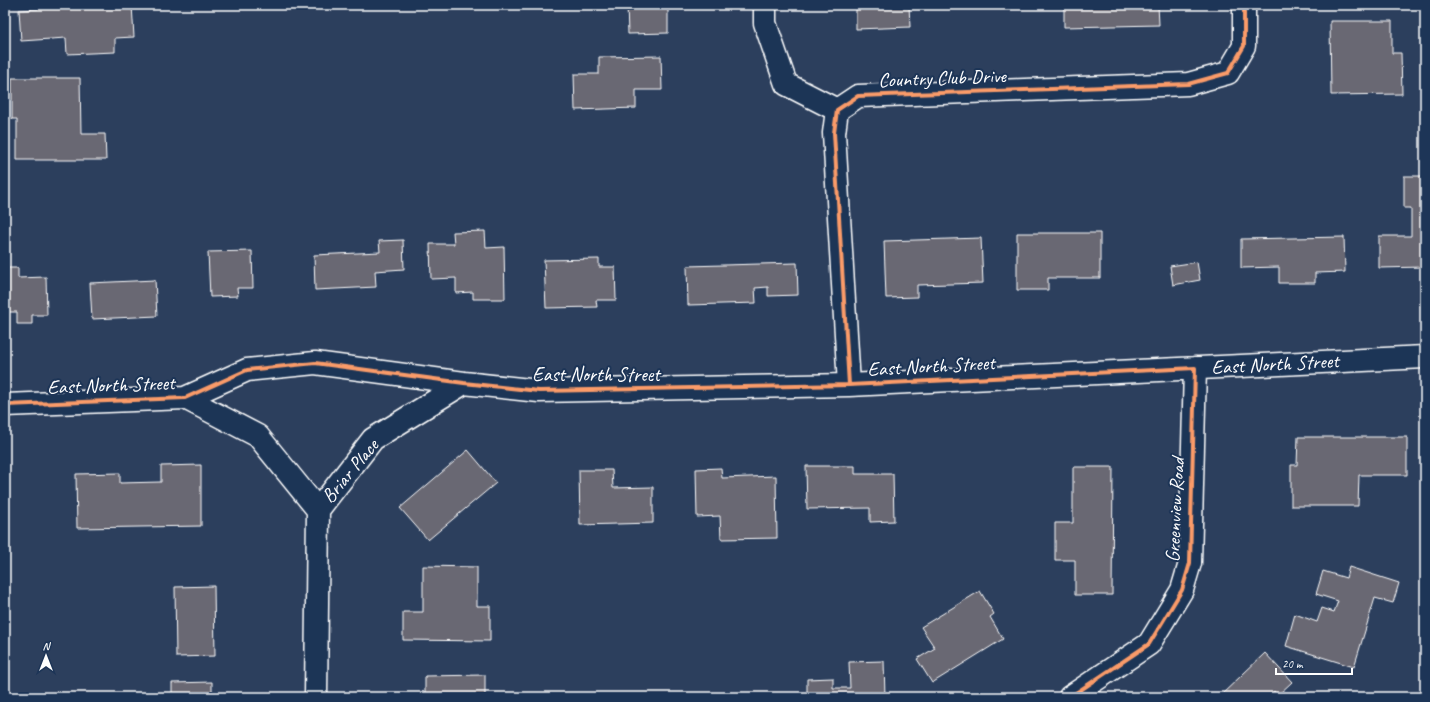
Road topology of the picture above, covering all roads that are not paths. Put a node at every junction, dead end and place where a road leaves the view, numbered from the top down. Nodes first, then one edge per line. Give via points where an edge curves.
1 (765, 5) edge
2 (1244, 5) edge
3 (837, 110) junction
4 (1425, 357) edge
5 (1195, 368) junction
6 (464, 383) junction
7 (849, 385) junction
8 (185, 398) junction
9 (5, 405) edge
10 (318, 510) junction
11 (316, 697) edge
12 (1070, 697) edge

1 - 3 street via 765,23 786,84
2 - 3 street, Country Club Drive via 1244,46 1228,73 1188,84 858,96
3 - 7 street via 834,133
4 - 5 street, East North Street
5 - 7 street, East North Street
5 - 12 street, Greenview Road via 1190,563 1182,590 1149,644
6 - 7 street, East North Street via 539,391
6 - 8 street, East North Street via 315,363 247,370
6 - 10 street, Briar Place via 373,439
8 - 9 street, East North Street
8 - 10 street, Briar Place via 258,436
10 - 11 street, Briar Place

